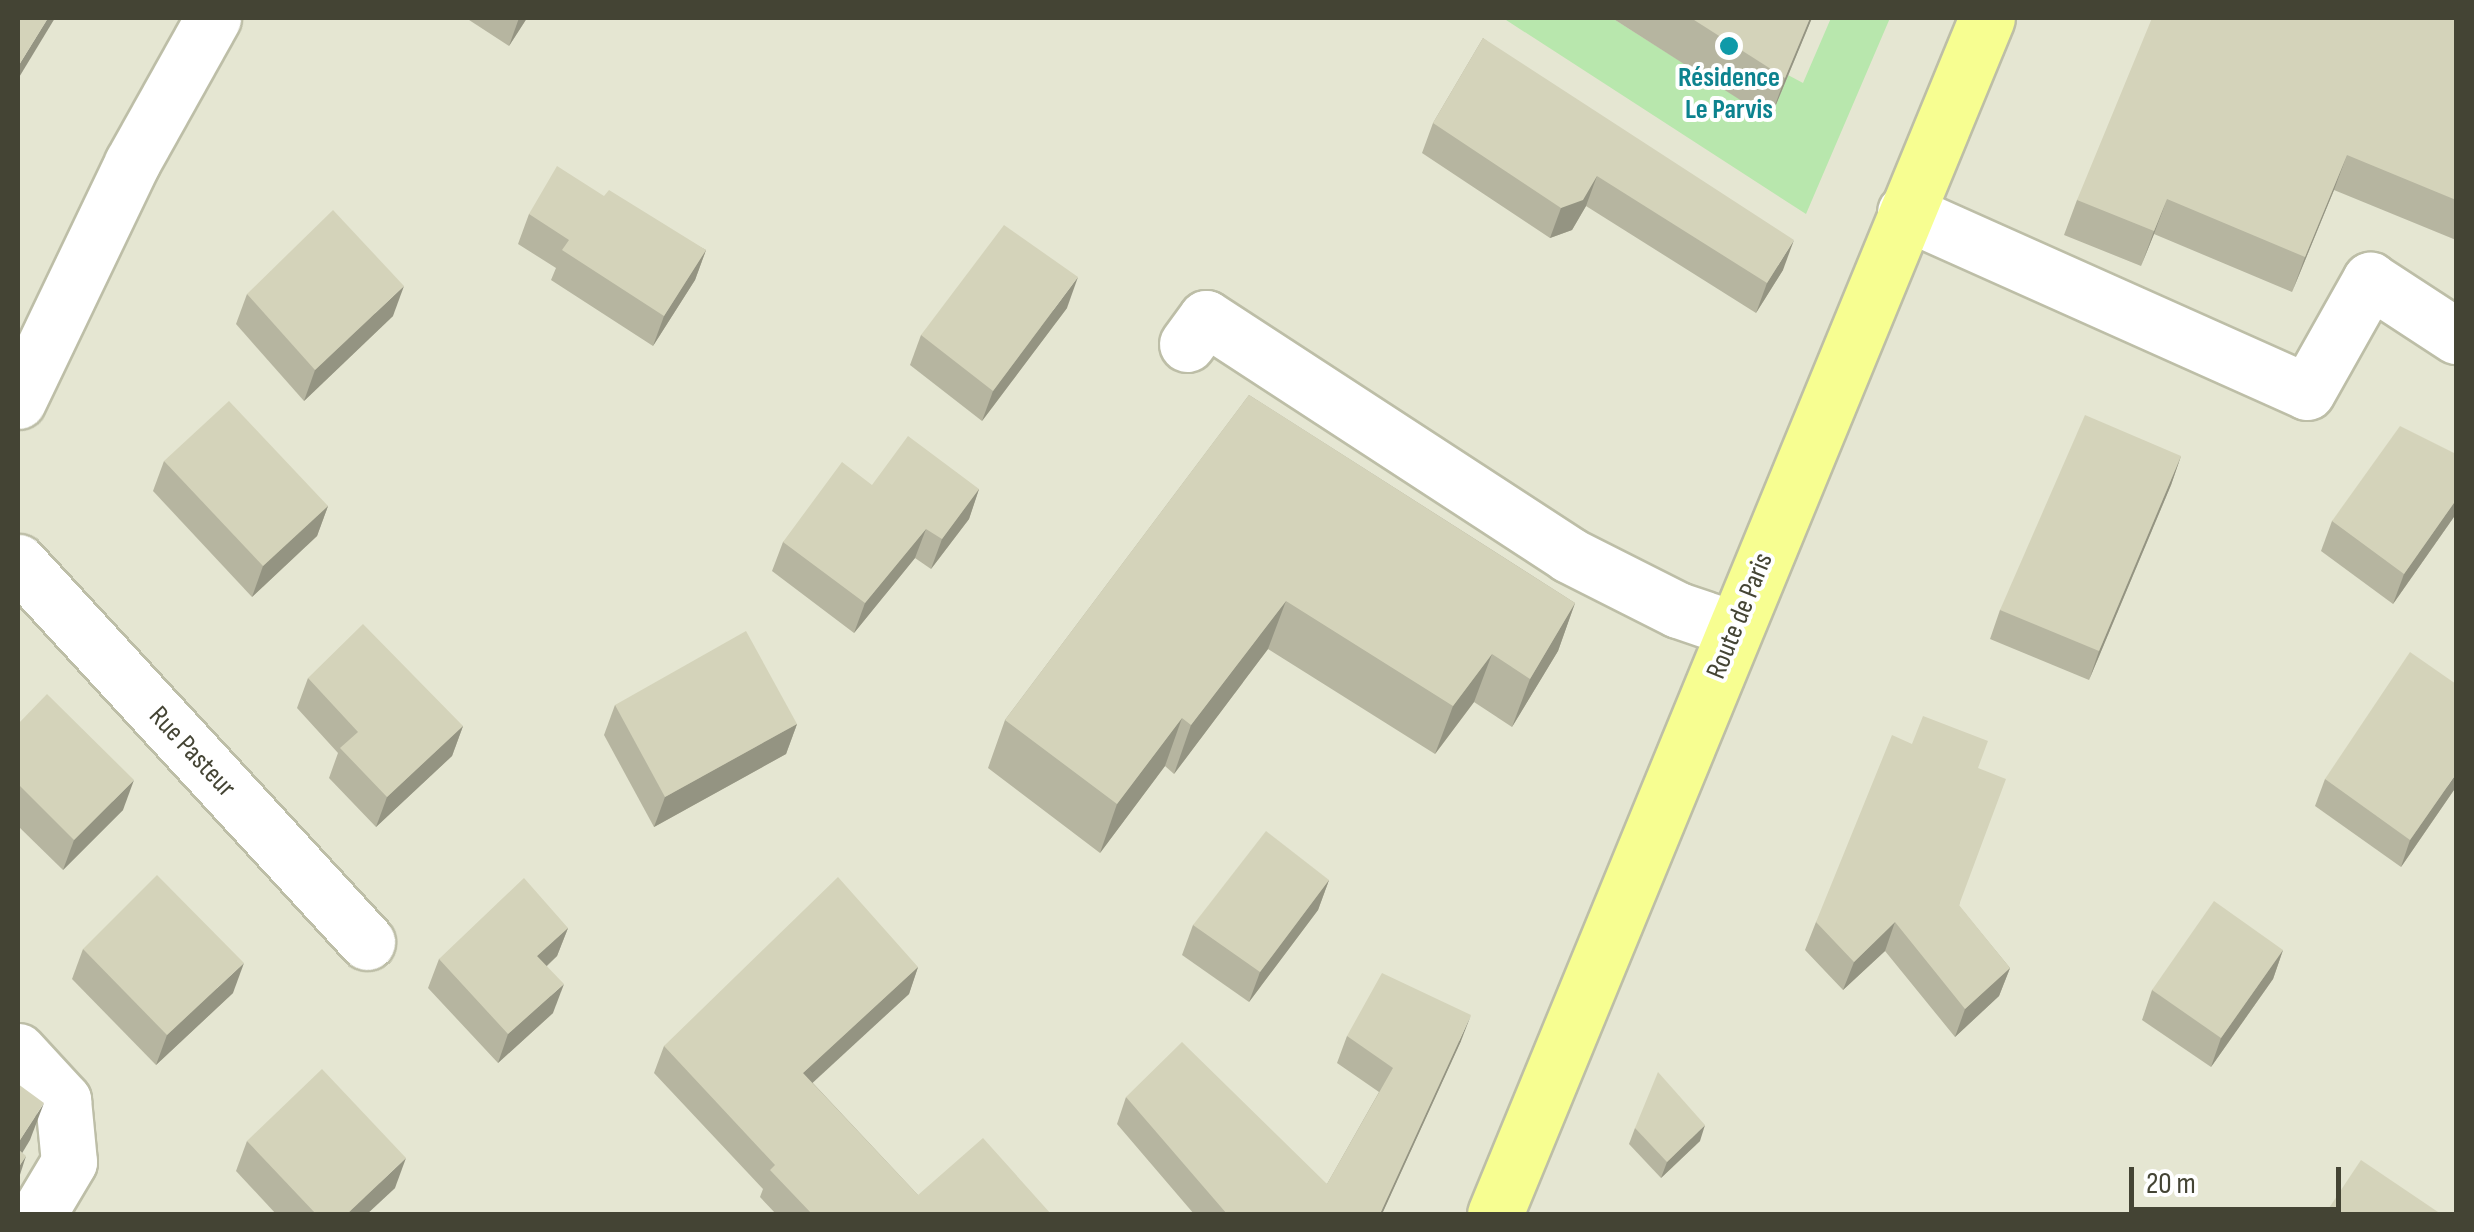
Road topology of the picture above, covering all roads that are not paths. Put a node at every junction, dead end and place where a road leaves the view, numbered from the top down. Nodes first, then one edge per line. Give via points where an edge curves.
1 (212, 18) edge
2 (1986, 18) edge
3 (1905, 212) junction
4 (2456, 336) edge
5 (1188, 344) dead end
6 (18, 401) edge
7 (18, 562) edge
8 (1734, 628) junction
9 (366, 942) dead end
10 (18, 1051) edge
11 (38, 1214) edge
12 (1495, 1214) edge

1 - 6 street via 132,163
2 - 3 main road, Route de Paris
3 - 4 street via 2306,392 2370,280
3 - 8 main road, Route de Paris
5 - 8 street via 1206,318 1569,555 1678,610
7 - 9 street, Rue Pasteur
8 - 12 main road, Route de Paris
10 - 11 street via 63,1100 70,1162

